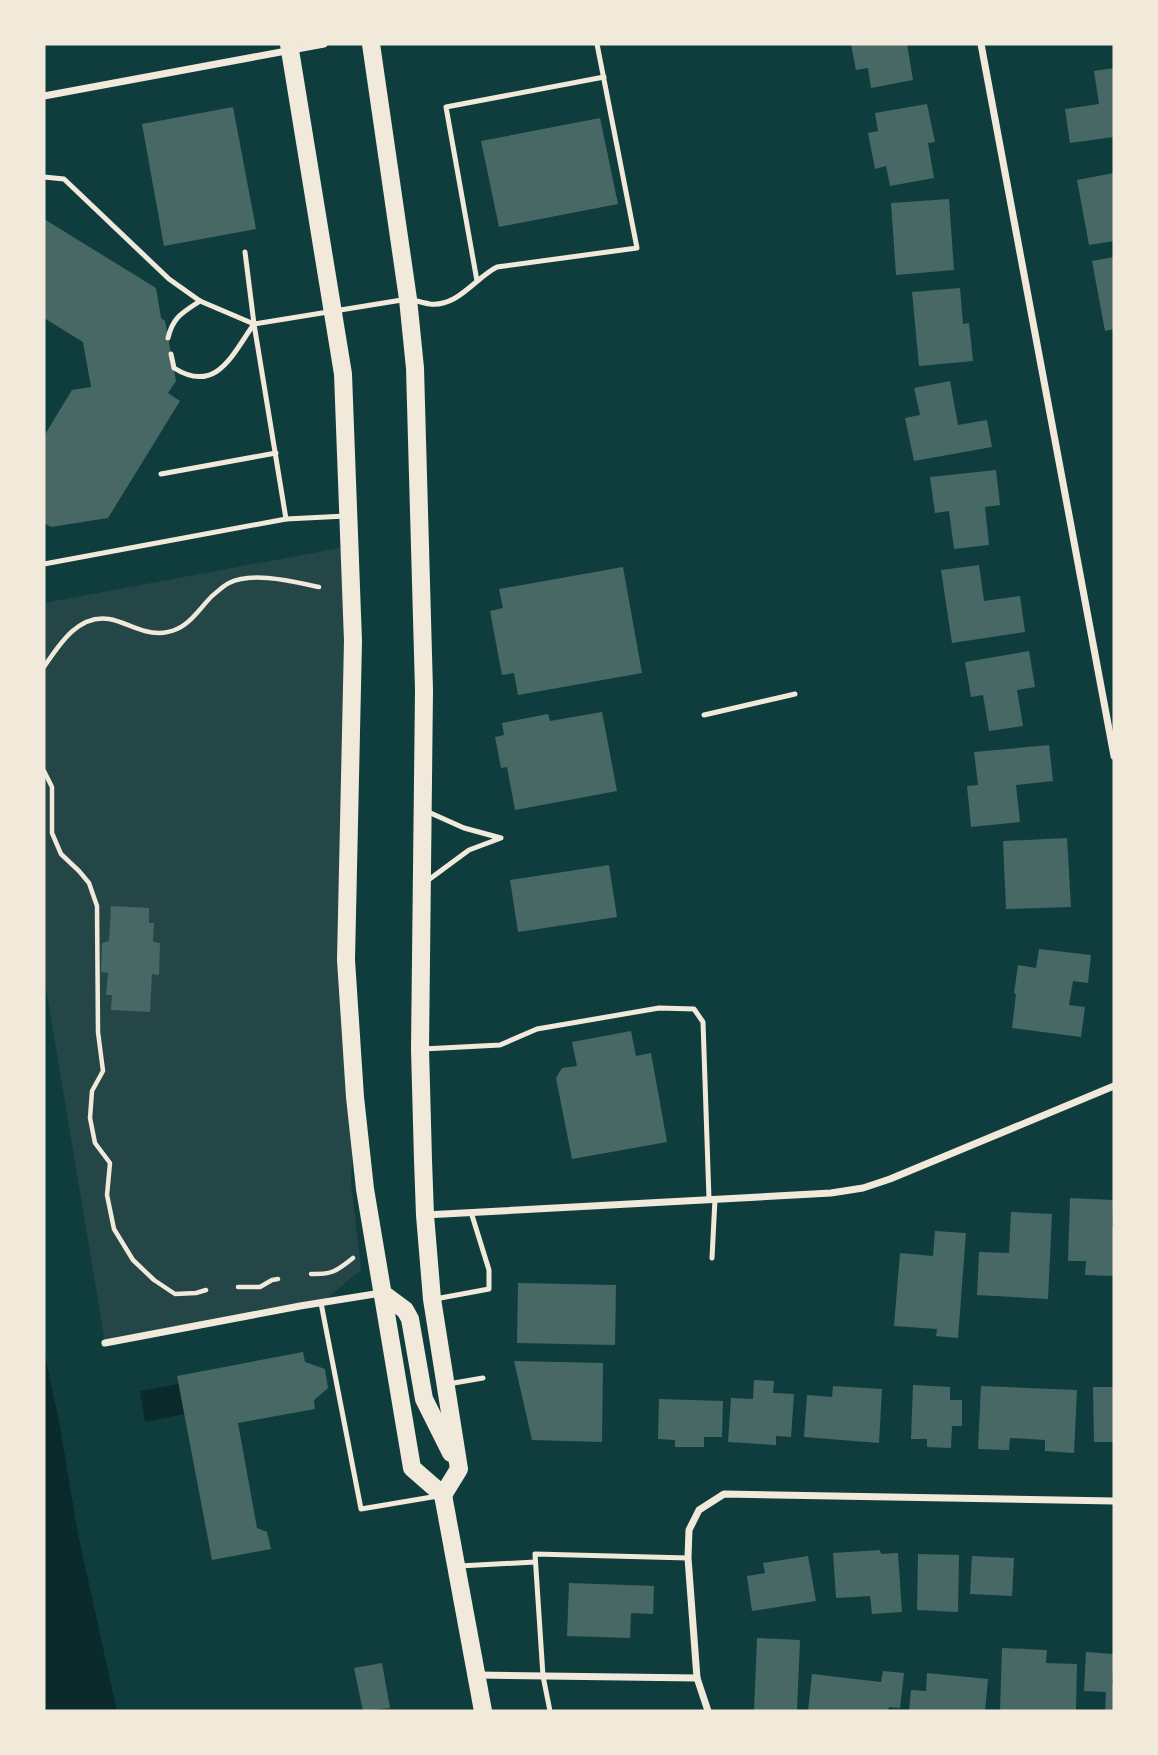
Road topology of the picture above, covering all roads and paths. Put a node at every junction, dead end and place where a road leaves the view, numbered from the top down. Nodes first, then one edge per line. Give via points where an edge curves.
1 (324, 44) edge
2 (371, 44) edge
3 (597, 44) edge
4 (981, 44) edge
5 (290, 47) edge
6 (604, 77) junction
7 (44, 96) edge
8 (44, 177) edge
9 (245, 252) dead end
10 (477, 281) junction
11 (408, 299) junction
12 (200, 301) junction
13 (332, 310) junction
14 (254, 324) junction
15 (168, 338) dead end
16 (171, 354) dead end
17 (276, 453) junction
18 (161, 474) dead end
19 (349, 515) junction
20 (286, 519) junction
21 (44, 564) edge
22 (319, 587) dead end
23 (44, 667) edge
24 (795, 694) dead end
25 (704, 715) dead end
26 (1114, 756) edge
27 (44, 771) edge
28 (423, 810) junction
29 (422, 885) junction
30 (420, 1049) junction
31 (1114, 1086) edge
32 (712, 1199) junction
33 (471, 1212) junction
34 (425, 1215) junction
35 (353, 1258) dead end
36 (712, 1258) dead end
37 (311, 1274) dead end
38 (278, 1279) dead end
39 (238, 1287) dead end
40 (206, 1290) dead end
41 (382, 1293) junction
42 (432, 1300) junction
43 (321, 1303) junction
44 (105, 1343) dead end
45 (483, 1378) dead end
46 (445, 1385) junction
47 (459, 1469) junction
48 (443, 1495) junction
49 (1114, 1501) edge
50 (688, 1558) junction
51 (535, 1562) junction
52 (456, 1566) junction
53 (476, 1675) junction
54 (543, 1676) junction
55 (697, 1678) junction
56 (483, 1711) edge
57 (550, 1711) edge
58 (708, 1711) edge

1 - 5 street
2 - 11 main road
3 - 6 lane
4 - 26 street
5 - 7 street
5 - 13 main road
6 - 10 lane via 446,107
6 - 10 lane via 637,248 496,267
8 - 12 lane via 64,179 169,279
9 - 14 lane
10 - 11 lane via 454,299 432,304
11 - 13 lane
11 - 28 main road via 415,368 423,636
12 - 14 lane
12 - 15 lane via 172,325
13 - 14 lane
13 - 19 main road via 343,374
14 - 16 lane via 223,368 201,377 174,368
14 - 17 lane
17 - 18 lane
17 - 20 lane
19 - 20 lane
19 - 41 main road via 353,641 346,960 355,1097
20 - 21 lane
22 - 23 path via 274,577 230,582 178,629 156,634 110,619 91,619 71,633
24 - 25 lane
27 - 40 path via 52,787 52,833 61,854 89,883 97,906 98,1032 103,1071 92,1091 90,1118 95,1143 110,1163 107,1195 114,1229 133,1260 175,1294
28 - 29 main road
28 - 29 lane via 501,838 469,849
29 - 30 main road
30 - 32 lane via 500,1045 537,1030 659,1008 694,1009 703,1022
30 - 34 main road
31 - 32 street via 863,1188
32 - 33 street
32 - 36 lane
33 - 34 street
33 - 42 lane via 489,1270 489,1289
34 - 42 main road
35 - 37 path via 336,1272
38 - 39 path
41 - 43 street
41 - 47 main road via 410,1319 424,1399
41 - 48 main road via 412,1468
42 - 46 main road
43 - 44 street
43 - 48 lane via 361,1509
45 - 46 lane
46 - 47 main road
47 - 48 main road
48 - 52 main road
49 - 50 street via 724,1494 699,1510 689,1530
50 - 51 lane via 535,1554
50 - 55 street
51 - 52 lane
51 - 54 lane
52 - 53 main road
53 - 54 street
53 - 56 main road
54 - 55 street
54 - 57 lane
55 - 58 street

